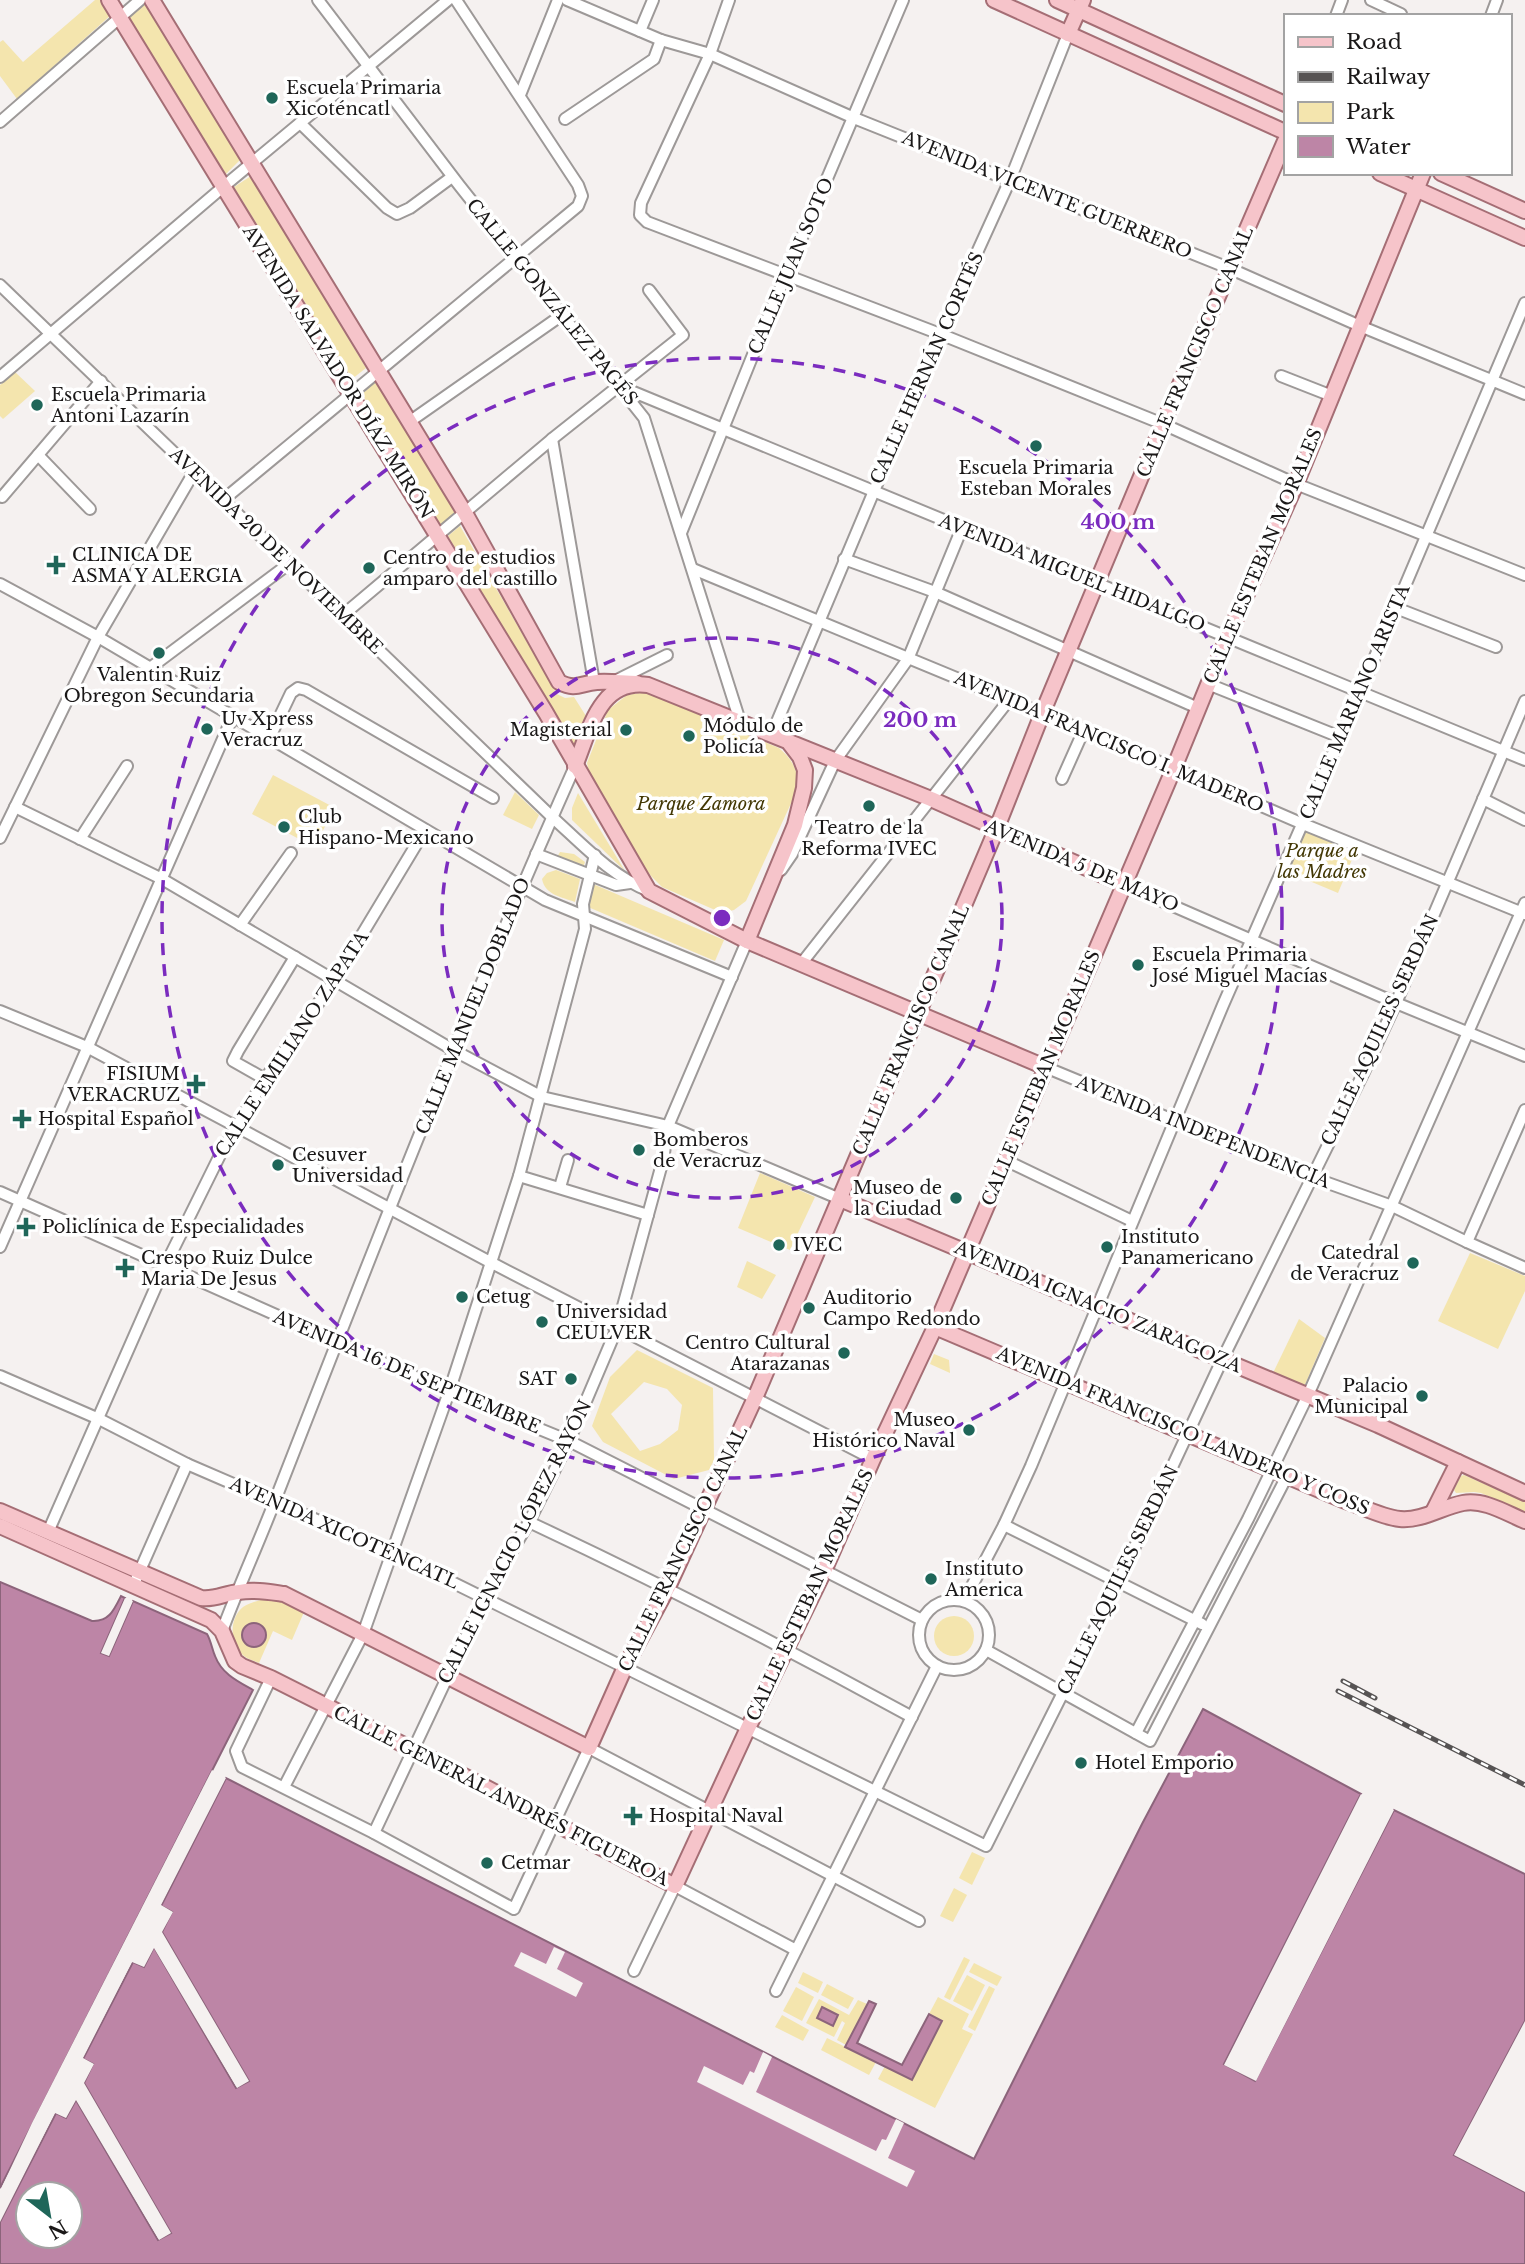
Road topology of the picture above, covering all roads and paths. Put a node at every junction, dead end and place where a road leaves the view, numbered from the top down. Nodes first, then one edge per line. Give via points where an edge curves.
1 (108, 0) edge
2 (139, 0) edge
3 (152, 0) edge
4 (318, 0) edge
5 (447, 0) edge
6 (456, 0) edge
7 (558, 0) edge
8 (567, 0) edge
9 (653, 0) edge
10 (729, 0) edge
11 (903, 0) edge
12 (994, 0) edge
13 (1056, 0) edge
14 (1371, 0) edge
15 (1081, 5) edge
16 (1399, 14) edge
17 (119, 17) junction
18 (640, 31) junction
19 (1068, 33) junction
20 (661, 40) junction
21 (710, 54) junction
22 (369, 65) junction
23 (520, 95) junction
24 (1284, 104) edge
25 (1, 118) edge
26 (854, 118) junction
27 (565, 119) dead end
28 (300, 123) junction
29 (1284, 132) edge
30 (1284, 143) edge
31 (251, 164) junction
32 (1384, 175) edge
33 (1422, 175) edge
34 (1445, 175) edge
35 (452, 177) junction
36 (1010, 180) junction
37 (223, 187) junction
38 (1416, 189) junction
39 (1525, 211) edge
40 (1525, 238) edge
41 (516, 258) junction
42 (1231, 270) junction
43 (786, 275) junction
44 (0, 285) edge
45 (649, 289) dead end
46 (1525, 303) edge
47 (562, 315) junction
48 (1360, 326) junction
49 (51, 332) junction
50 (940, 334) junction
51 (378, 371) junction
52 (1281, 376) dead end
53 (0, 377) edge
54 (101, 381) junction
55 (1491, 382) junction
56 (619, 386) junction
57 (352, 393) junction
58 (1525, 394) edge
59 (1332, 396) junction
60 (409, 422) junction
61 (1163, 424) junction
62 (722, 429) junction
63 (552, 439) junction
64 (38, 455) junction
65 (194, 472) junction
66 (1296, 484) junction
67 (873, 491) junction
68 (2, 497) dead end
69 (223, 500) junction
70 (90, 509) dead end
71 (465, 513) junction
72 (962, 528) junction
73 (681, 533) junction
74 (439, 535) junction
75 (1425, 536) junction
76 (845, 559) junction
77 (290, 563) junction
78 (693, 569) junction
79 (1525, 575) edge
80 (1098, 583) junction
81 (0, 584) edge
82 (935, 592) junction
83 (1396, 608) junction
84 (343, 615) junction
85 (819, 621) junction
86 (1228, 636) junction
87 (98, 637) junction
88 (1496, 647) dead end
89 (1069, 652) junction
90 (667, 655) dead end
91 (908, 659) junction
92 (150, 668) junction
93 (594, 682) junction
94 (1208, 684) junction
95 (613, 688) junction
96 (1360, 692) junction
97 (1009, 700) junction
98 (1525, 701) edge
99 (1198, 708) junction
100 (1042, 714) junction
101 (233, 716) junction
102 (740, 721) junction
103 (1083, 732) junction
104 (771, 736) junction
105 (270, 737) junction
106 (1340, 737) junction
107 (789, 743) junction
108 (1504, 751) junction
109 (1525, 760) edge
110 (835, 761) junction
111 (127, 766) dead end
112 (575, 766) junction
113 (1174, 768) junction
114 (1062, 779) dead end
115 (493, 798) dead end
116 (931, 799) junction
117 (1483, 799) junction
118 (15, 807) junction
119 (552, 817) junction
120 (1525, 820) edge
121 (1303, 824) junction
122 (425, 830) junction
123 (996, 830) junction
124 (1, 834) edge
125 (80, 839) junction
126 (291, 853) dead end
127 (536, 854) junction
128 (595, 855) junction
129 (590, 876) junction
130 (162, 879) junction
131 (1447, 881) junction
132 (630, 883) junction
133 (1125, 885) junction
134 (522, 887) junction
135 (768, 890) junction
136 (649, 891) junction
137 (1524, 910) edge
138 (584, 918) junction
139 (240, 925) junction
140 (1253, 940) junction
141 (747, 941) junction
142 (295, 957) junction
143 (801, 964) junction
144 (732, 977) junction
145 (334, 981) junction
146 (1396, 1003) junction
147 (0, 1011) edge
148 (919, 1013) junction
149 (1468, 1033) junction
150 (87, 1047) junction
151 (455, 1051) junction
152 (1525, 1056) edge
153 (1045, 1067) junction
154 (265, 1079) junction
155 (542, 1097) junction
156 (1525, 1111) edge
157 (1176, 1121) junction
158 (237, 1126) junction
159 (668, 1126) junction
160 (568, 1160) dead end
161 (1007, 1161) junction
162 (519, 1175) junction
163 (1311, 1177) junction
164 (560, 1187) junction
165 (0, 1192) edge
166 (840, 1199) junction
167 (20, 1200) junction
168 (1392, 1206) junction
169 (390, 1209) junction
170 (648, 1216) junction
171 (1132, 1221) junction
172 (1466, 1242) junction
173 (0, 1247) edge
174 (967, 1252) junction
175 (491, 1262) junction
176 (165, 1266) junction
177 (1525, 1268) edge
178 (1097, 1307) junction
179 (935, 1327) junction
180 (617, 1328) junction
181 (336, 1342) junction
182 (1223, 1360) junction
183 (0, 1376) edge
184 (1065, 1382) junction
185 (449, 1392) junction
186 (1308, 1395) junction
187 (755, 1398) junction
188 (99, 1419) junction
189 (1189, 1435) junction
190 (569, 1441) junction
191 (873, 1459) junction
192 (1458, 1462) junction
193 (187, 1464) junction
194 (1272, 1470) junction
195 (1286, 1476) junction
196 (1525, 1493) edge
197 (275, 1501) junction
198 (1254, 1508) junction
199 (705, 1509) junction
200 (0, 1511) edge
201 (1433, 1512) junction
202 (1267, 1515) junction
203 (1525, 1521) edge
204 (529, 1522) junction
205 (1004, 1525) junction
206 (0, 1526) edge
207 (48, 1532) junction
208 (391, 1552) junction
209 (824, 1572) junction
210 (136, 1578) junction
211 (1118, 1583) junction
212 (668, 1587) junction
213 (237, 1592) junction
214 (485, 1597) junction
215 (964, 1601) junction
216 (922, 1620) junction
217 (1196, 1620) junction
218 (1209, 1627) junction
219 (222, 1630) junction
220 (363, 1634) junction
221 (788, 1649) junction
222 (986, 1650) junction
223 (937, 1666) junction
224 (625, 1667) junction
225 (447, 1676) junction
226 (271, 1678) junction
227 (1063, 1693) junction
228 (326, 1706) junction
229 (912, 1717) junction
230 (748, 1728) junction
231 (1136, 1733) junction
232 (589, 1748) junction
233 (414, 1750) junction
234 (284, 1787) junction
235 (875, 1791) junction
236 (709, 1812) junction
237 (555, 1822) junction
238 (374, 1833) junction
239 (986, 1846) joint
240 (833, 1875) junction
241 (675, 1886) junction
242 (919, 1921) dead end
243 (796, 1950) junction
244 (634, 1970) dead end
245 (776, 1991) dead end

1 - 17 main road, AVENIDA SALVADOR DÍAZ MIRÓN
2 - 17 street
3 - 31 main road, AVENIDA SALVADOR DÍAZ MIRÓN
4 - 22 street, CALLE GONZÁLEZ PAGÉS
5 - 22 street
6 - 23 street
7 - 23 street
8 - 18 street, AVENIDA VICENTE GUERRERO
9 - 18 street
10 - 21 street
11 - 26 street, CALLE JUAN SOTO
12 - 19 main road
13 - 15 main road
14 - 16 street
15 - 19 main road, CALLE HERNÁN CORTÉS
15 - 24 main road
17 - 25 street
17 - 37 main road, AVENIDA SALVADOR DÍAZ MIRÓN
18 - 20 street, AVENIDA VICENTE GUERRERO
19 - 29 main road
19 - 36 street, CALLE HERNÁN CORTÉS
20 - 21 street, AVENIDA VICENTE GUERRERO
20 - 27 street via 654,59
21 - 26 street, AVENIDA VICENTE GUERRERO
21 - 43 street via 641,203 640,215
22 - 28 street
22 - 35 street, CALLE GONZÁLEZ PAGÉS
23 - 41 street via 582,196 578,206
26 - 36 street, AVENIDA VICENTE GUERRERO
26 - 43 street, CALLE JUAN SOTO
28 - 31 street
28 - 35 street via 397,214
30 - 42 main road, CALLE FRANCISCO CANAL
31 - 37 street
31 - 51 main road, AVENIDA SALVADOR DÍAZ MIRÓN
32 - 38 main road
33 - 38 main road, CALLE ESTEBAN MORALES
34 - 39 main road
35 - 41 street, CALLE GONZÁLEZ PAGÉS
36 - 42 street, AVENIDA VICENTE GUERRERO
36 - 50 street, CALLE HERNÁN CORTÉS
37 - 49 street
37 - 57 main road, AVENIDA SALVADOR DÍAZ MIRÓN
38 - 40 main road
38 - 48 main road, CALLE ESTEBAN MORALES
41 - 47 street, CALLE GONZÁLEZ PAGÉS
41 - 51 street
42 - 48 street, AVENIDA VICENTE GUERRERO
42 - 61 main road, CALLE FRANCISCO CANAL
43 - 50 street
43 - 62 street, CALLE JUAN SOTO
44 - 49 street, AVENIDA 20 DE NOVIEMBRE
45 - 56 street via 683,335
46 - 55 street, CALLE MARIANO ARISTA
47 - 56 street, CALLE GONZÁLEZ PAGÉS
47 - 60 street
48 - 55 street, AVENIDA VICENTE GUERRERO
48 - 59 main road, CALLE ESTEBAN MORALES
49 - 53 street
49 - 54 street, AVENIDA 20 DE NOVIEMBRE
50 - 61 street
50 - 67 street, CALLE HERNÁN CORTÉS
51 - 57 street
51 - 60 main road, AVENIDA SALVADOR DÍAZ MIRÓN
52 - 59 street
54 - 64 street
54 - 65 street, AVENIDA 20 DE NOVIEMBRE
55 - 58 street, AVENIDA VICENTE GUERRERO
55 - 75 street, CALLE MARIANO ARISTA
56 - 62 street, AVENIDA MIGUEL HIDALGO
56 - 63 street
56 - 73 street, CALLE GONZÁLEZ PAGÉS via 644,418
57 - 69 street
57 - 74 main road, AVENIDA SALVADOR DÍAZ MIRÓN
59 - 66 main road, CALLE ESTEBAN MORALES
60 - 71 main road, AVENIDA SALVADOR DÍAZ MIRÓN
61 - 66 street
61 - 80 main road, CALLE FRANCISCO CANAL
62 - 67 street, AVENIDA MIGUEL HIDALGO
62 - 73 street, CALLE JUAN SOTO
63 - 71 street
63 - 93 street
64 - 68 street
64 - 70 street
65 - 69 street, AVENIDA 20 DE NOVIEMBRE
65 - 87 street
66 - 75 street
66 - 86 main road, CALLE ESTEBAN MORALES
67 - 72 street, AVENIDA MIGUEL HIDALGO
67 - 76 street, CALLE HERNÁN CORTÉS
69 - 77 street, AVENIDA 20 DE NOVIEMBRE
71 - 74 street
71 - 93 main road, AVENIDA SALVADOR DÍAZ MIRÓN via 559,681 570,687
72 - 80 street, AVENIDA MIGUEL HIDALGO
72 - 82 street, CALLE IGNACIO LÓPEZ RAYÓN
73 - 78 street, CALLE GONZÁLEZ PAGÉS
74 - 84 street
74 - 112 main road, AVENIDA SALVADOR DÍAZ MIRÓN
75 - 79 street
75 - 83 street, CALLE MARIANO ARISTA
76 - 82 street
76 - 85 street, CALLE HERNÁN CORTÉS
77 - 84 street, AVENIDA 20 DE NOVIEMBRE
77 - 92 street
78 - 85 street, AVENIDA FRANCISCO I. MADERO
78 - 102 street, CALLE GONZÁLEZ PAGÉS
80 - 86 street, AVENIDA MIGUEL HIDALGO
80 - 89 main road, CALLE FRANCISCO CANAL
81 - 87 street
82 - 89 street
82 - 91 street, CALLE IGNACIO LÓPEZ RAYÓN
83 - 88 street
83 - 96 street, CALLE MARIANO ARISTA
84 - 119 street, AVENIDA 20 DE NOVIEMBRE
85 - 91 street, AVENIDA FRANCISCO I. MADERO
85 - 104 street, CALLE HERNÁN CORTÉS
86 - 94 main road, CALLE ESTEBAN MORALES
86 - 96 street, AVENIDA MIGUEL HIDALGO
87 - 92 street
87 - 118 street
89 - 99 street
89 - 100 main road, CALLE FRANCISCO CANAL
90 - 95 street
91 - 97 street, AVENIDA FRANCISCO I. MADERO
91 - 110 street, CALLE IGNACIO LÓPEZ RAYÓN
92 - 101 street
93 - 95 main road, AVENIDA SALVADOR DÍAZ MIRÓN
94 - 99 main road, CALLE ESTEBAN MORALES
94 - 106 street
95 - 102 main road, AVENIDA 5 DE MAYO via 648,685
95 - 112 main road, CALLE MANUEL DOBLADO via 598,709
96 - 106 street, CALLE MARIANO ARISTA
96 - 108 street, AVENIDA MIGUEL HIDALGO
97 - 100 street, AVENIDA FRANCISCO I. MADERO
97 - 116 street
98 - 108 street, CALLE AQUILES SERDÁN
99 - 113 main road, CALLE ESTEBAN MORALES
100 - 103 street, AVENIDA FRANCISCO I. MADERO
100 - 123 main road, CALLE FRANCISCO CANAL
101 - 105 street
101 - 130 street
102 - 104 main road, AVENIDA 5 DE MAYO
103 - 113 street, AVENIDA FRANCISCO I. MADERO
103 - 114 street
104 - 107 main road, AVENIDA 5 DE MAYO
105 - 115 street via 291,693 298,688 306,690
105 - 122 street
106 - 121 street, CALLE MARIANO ARISTA
107 - 110 main road, AVENIDA 5 DE MAYO
107 - 135 main road, CALLE IGNACIO LÓPEZ RAYÓN via 805,770 804,788 795,825
108 - 109 street, AVENIDA MIGUEL HIDALGO
108 - 117 street, CALLE AQUILES SERDÁN
110 - 116 main road, AVENIDA 5 DE MAYO
110 - 135 street, CALLE IGNACIO LÓPEZ RAYÓN via 792,854
111 - 125 street
112 - 119 street, CALLE MANUEL DOBLADO
112 - 136 main road, AVENIDA SALVADOR DÍAZ MIRÓN
113 - 121 street, AVENIDA FRANCISCO I. MADERO
113 - 133 main road, CALLE ESTEBAN MORALES
116 - 123 main road, AVENIDA 5 DE MAYO
116 - 143 street
117 - 120 street
117 - 131 street, CALLE AQUILES SERDÁN
118 - 124 street
118 - 125 street, AVENIDA IGNACIO ZARAGOZA
119 - 127 street, CALLE MANUEL DOBLADO
119 - 128 street, AVENIDA INDEPENDENCIA
121 - 131 street, AVENIDA FRANCISCO I. MADERO
121 - 140 street, CALLE MARIANO ARISTA
122 - 134 street
122 - 145 street, CALLE EMILIANO ZAPATA
123 - 133 main road, AVENIDA 5 DE MAYO
123 - 148 main road, CALLE FRANCISCO CANAL
125 - 130 street, AVENIDA IGNACIO ZARAGOZA
126 - 139 street
127 - 129 street
127 - 134 street, CALLE MANUEL DOBLADO
128 - 129 street
128 - 132 street, AVENIDA INDEPENDENCIA
129 - 132 street via 616,885
129 - 138 street
130 - 139 street, AVENIDA IGNACIO ZARAGOZA
130 - 150 street
131 - 137 street, AVENIDA FRANCISCO I. MADERO
131 - 146 street, CALLE AQUILES SERDÁN
132 - 136 street, AVENIDA INDEPENDENCIA
133 - 140 street, AVENIDA 5 DE MAYO
133 - 153 main road, CALLE ESTEBAN MORALES
134 - 138 street
134 - 151 street, CALLE MANUEL DOBLADO
135 - 141 main road, CALLE IGNACIO LÓPEZ RAYÓN
136 - 141 main road, AVENIDA INDEPENDENCIA
137 - 149 street
138 - 144 street
138 - 155 street
139 - 142 street, AVENIDA IGNACIO ZARAGOZA
140 - 146 street, AVENIDA 5 DE MAYO
140 - 157 street, CALLE MARIANO ARISTA
141 - 143 main road, AVENIDA INDEPENDENCIA
141 - 144 street, CALLE IGNACIO LÓPEZ RAYÓN
142 - 145 street, AVENIDA IGNACIO ZARAGOZA
142 - 154 street via 233,1061
143 - 148 main road, AVENIDA INDEPENDENCIA
144 - 159 street, CALLE IGNACIO LÓPEZ RAYÓN
145 - 151 street, AVENIDA IGNACIO ZARAGOZA
145 - 154 street, CALLE EMILIANO ZAPATA
146 - 149 street, AVENIDA 5 DE MAYO
146 - 163 street, CALLE AQUILES SERDÁN
147 - 150 street
148 - 153 main road, AVENIDA INDEPENDENCIA
148 - 166 main road, CALLE FRANCISCO CANAL
149 - 152 street, AVENIDA 5 DE MAYO
149 - 168 street
150 - 158 street
150 - 167 street
151 - 155 street, AVENIDA IGNACIO ZARAGOZA
151 - 169 street, CALLE MANUEL DOBLADO
153 - 157 street, AVENIDA INDEPENDENCIA
153 - 161 main road, CALLE ESTEBAN MORALES
154 - 158 street, CALLE EMILIANO ZAPATA
155 - 159 street, AVENIDA IGNACIO ZARAGOZA
155 - 162 street
156 - 172 street
157 - 163 street, AVENIDA INDEPENDENCIA
157 - 171 street, CALLE MARIANO ARISTA
158 - 169 street
158 - 176 street, CALLE EMILIANO ZAPATA
159 - 166 street, AVENIDA IGNACIO ZARAGOZA
159 - 170 street, CALLE IGNACIO LÓPEZ RAYÓN
160 - 164 street
161 - 171 street
161 - 174 main road, CALLE ESTEBAN MORALES
162 - 164 street
162 - 175 street
163 - 168 street, AVENIDA INDEPENDENCIA
163 - 182 street, CALLE AQUILES SERDÁN
164 - 170 street
165 - 167 street, AVENIDA 16 DE SEPTIEMBRE
166 - 174 main road, AVENIDA IGNACIO ZARAGOZA
166 - 187 main road, CALLE FRANCISCO CANAL
167 - 173 street
167 - 176 street, AVENIDA 16 DE SEPTIEMBRE
168 - 172 street, AVENIDA INDEPENDENCIA
168 - 186 street
169 - 175 street
169 - 181 street, CALLE MANUEL DOBLADO
170 - 180 street, CALLE IGNACIO LÓPEZ RAYÓN
171 - 178 street, CALLE MARIANO ARISTA
172 - 177 street, AVENIDA INDEPENDENCIA
174 - 178 main road, AVENIDA IGNACIO ZARAGOZA
174 - 179 main road, CALLE ESTEBAN MORALES
175 - 180 street
175 - 185 street
176 - 181 street, AVENIDA 16 DE SEPTIEMBRE
176 - 188 street, CALLE EMILIANO ZAPATA
178 - 182 main road, AVENIDA IGNACIO ZARAGOZA
178 - 184 street, CALLE MARIANO ARISTA
179 - 184 main road, AVENIDA FRANCISCO LANDERO Y COSS
179 - 191 main road, CALLE ESTEBAN MORALES
180 - 187 street
180 - 190 street, CALLE IGNACIO LÓPEZ RAYÓN
181 - 185 street, AVENIDA 16 DE SEPTIEMBRE
181 - 197 street, CALLE MANUEL DOBLADO
182 - 186 main road, AVENIDA IGNACIO ZARAGOZA
182 - 189 street, CALLE AQUILES SERDÁN
183 - 188 street, AVENIDA XICOTÉNCATL
184 - 189 main road, AVENIDA FRANCISCO LANDERO Y COSS
184 - 205 street, CALLE MARIANO ARISTA
185 - 190 street, AVENIDA 16 DE SEPTIEMBRE
185 - 208 street
186 - 192 main road, AVENIDA IGNACIO ZARAGOZA
186 - 194 street
187 - 191 street
187 - 199 main road, CALLE FRANCISCO CANAL
188 - 193 street, AVENIDA XICOTÉNCATL
188 - 207 street, CALLE EMILIANO ZAPATA
189 - 194 main road, AVENIDA FRANCISCO LANDERO Y COSS
189 - 211 street, CALLE AQUILES SERDÁN
190 - 199 street, AVENIDA 16 DE SEPTIEMBRE
190 - 204 street, CALLE IGNACIO LÓPEZ RAYÓN
191 - 209 main road, CALLE ESTEBAN MORALES
192 - 196 main road, AVENIDA IGNACIO ZARAGOZA
192 - 201 main road
193 - 197 street, AVENIDA XICOTÉNCATL
193 - 210 street
194 - 195 main road, AVENIDA FRANCISCO LANDERO Y COSS
194 - 198 street
195 - 201 main road, AVENIDA FRANCISCO LANDERO Y COSS via 1389,1517 1415,1518
195 - 202 street
197 - 208 street, AVENIDA XICOTÉNCATL
197 - 213 street, CALLE MANUEL DOBLADO
198 - 202 street
198 - 217 street
199 - 209 street, AVENIDA 16 DE SEPTIEMBRE
199 - 212 main road, CALLE FRANCISCO CANAL
200 - 207 main road
201 - 203 main road, AVENIDA FRANCISCO LANDERO Y COSS via 1466,1502 1488,1505
202 - 218 street
204 - 212 street
204 - 214 street, CALLE IGNACIO LÓPEZ RAYÓN
205 - 211 street
205 - 215 street, CALLE MARIANO ARISTA
206 - 210 main road
207 - 210 main road
208 - 214 street, AVENIDA XICOTÉNCATL
208 - 220 street
209 - 216 street, AVENIDA 16 DE SEPTIEMBRE
209 - 221 main road, CALLE ESTEBAN MORALES
210 - 213 main road via 211,1600
210 - 219 main road
211 - 217 street
211 - 227 street, CALLE AQUILES SERDÁN
212 - 221 street
212 - 224 main road, CALLE FRANCISCO CANAL
213 - 219 street, CALLE MANUEL DOBLADO
213 - 220 main road via 284,1594
214 - 224 street, AVENIDA XICOTÉNCATL
214 - 225 street, CALLE IGNACIO LÓPEZ RAYÓN
215 - 216 street via 940,1603
215 - 222 street via 984,1616 989,1633
216 - 223 street via 922,1650
217 - 218 street
217 - 231 street
218 - 231 street via 1150,1741
219 - 226 main road, CALLE GENERAL ANDRÉS FIGUEROA via 235,1661
220 - 225 main road
220 - 228 street
221 - 229 street
221 - 230 main road, CALLE ESTEBAN MORALES
222 - 223 street via 969,1667
222 - 227 street
223 - 229 street
224 - 230 street, AVENIDA XICOTÉNCATL
224 - 232 main road, CALLE FRANCISCO CANAL
225 - 232 main road
225 - 233 street, CALLE IGNACIO LÓPEZ RAYÓN
226 - 228 main road, CALLE GENERAL ANDRÉS FIGUEROA
226 - 234 street via 236,1751 242,1767
227 - 231 street
227 - 239 street, CALLE AQUILES SERDÁN
228 - 233 main road, CALLE GENERAL ANDRÉS FIGUEROA
228 - 234 street
229 - 235 street
230 - 235 street, AVENIDA XICOTÉNCATL
230 - 236 main road, CALLE ESTEBAN MORALES
232 - 236 street
232 - 237 street, CALLE FRANCISCO CANAL
233 - 237 main road, CALLE GENERAL ANDRÉS FIGUEROA
233 - 238 street, CALLE IGNACIO LÓPEZ RAYÓN
234 - 238 street
235 - 239 street, AVENIDA XICOTÉNCATL
235 - 240 street
236 - 240 street
236 - 241 main road, CALLE ESTEBAN MORALES
237 - 238 street, CALLE FRANCISCO CANAL via 514,1909
237 - 241 main road, CALLE GENERAL ANDRÉS FIGUEROA
240 - 242 street
240 - 243 street
241 - 243 street, CALLE GENERAL ANDRÉS FIGUEROA
241 - 244 street, CALLE ESTEBAN MORALES
243 - 245 street

